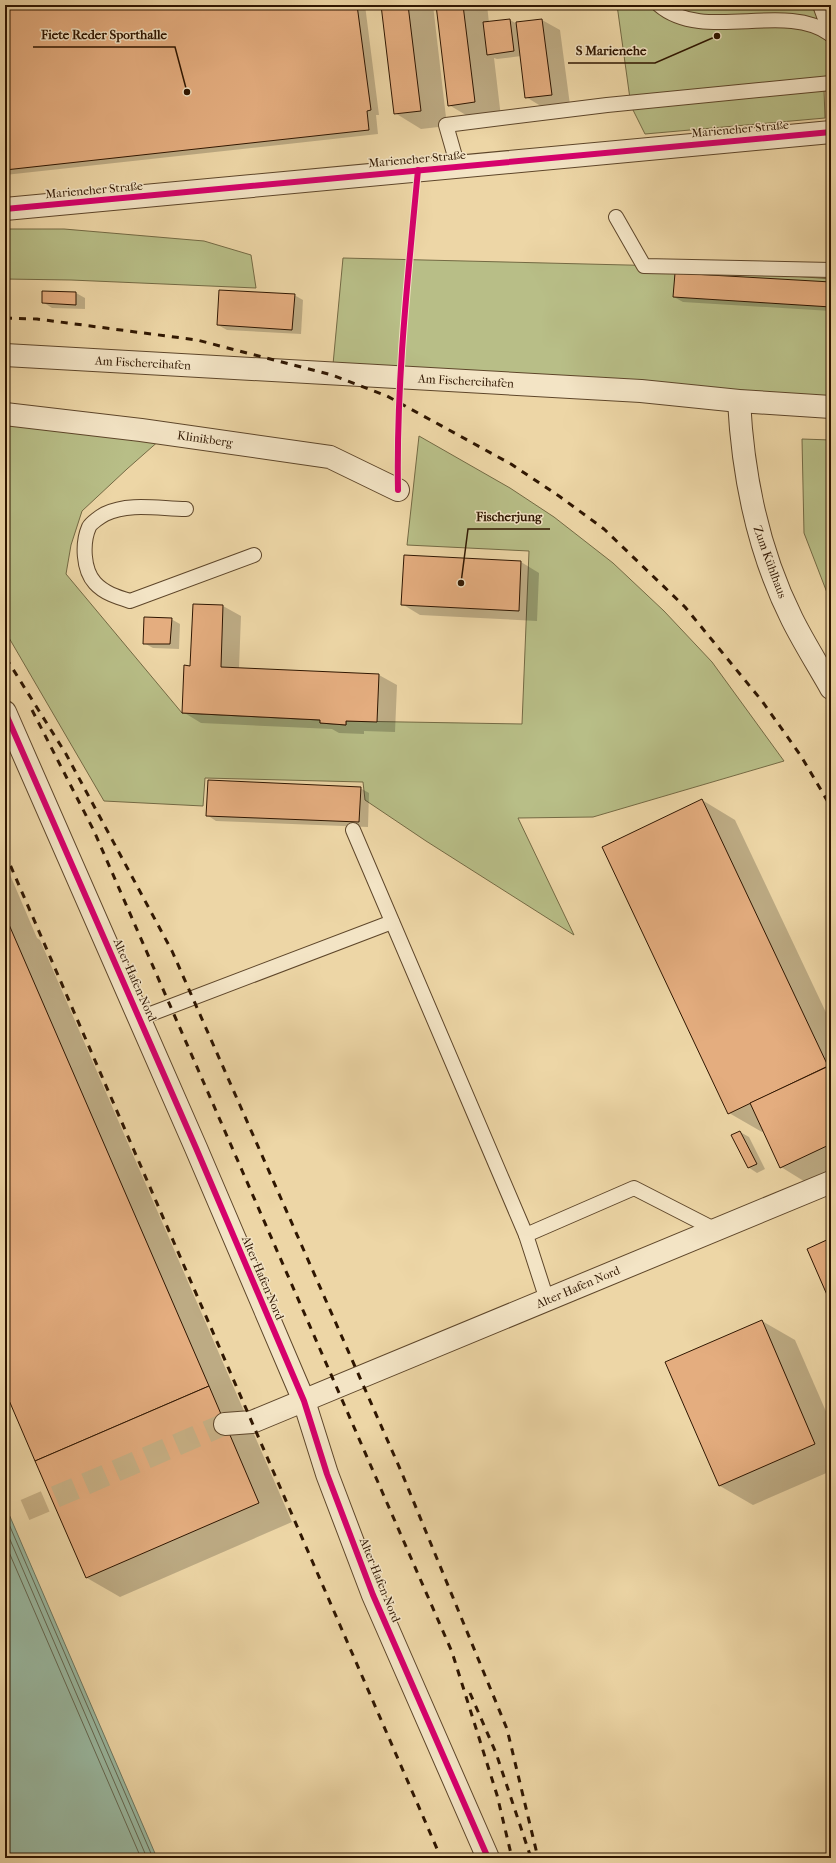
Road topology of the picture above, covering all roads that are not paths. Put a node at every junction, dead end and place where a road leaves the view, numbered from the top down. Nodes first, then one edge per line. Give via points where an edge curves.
1 (659, 5) edge
2 (820, 5) edge
3 (831, 35) edge
4 (831, 83) edge
5 (831, 132) edge
6 (458, 167) junction
7 (5, 209) edge
8 (616, 217) dead end
9 (831, 270) edge
10 (5, 355) edge
11 (739, 401) junction
12 (831, 407) edge
13 (5, 414) edge
14 (398, 490) dead end
15 (186, 509) dead end
16 (254, 555) dead end
17 (831, 688) edge
18 (5, 712) edge
19 (13, 747) edge
20 (353, 830) dead end
21 (392, 922) junction
22 (140, 1018) junction
23 (831, 1182) edge
24 (716, 1230) junction
25 (526, 1236) junction
26 (547, 1300) junction
27 (304, 1401) junction
28 (225, 1424) tunnel mouth
29 (488, 1858) edge

1 - 3 lane via 681,17 700,21 801,22 817,26
2 - 3 lane
4 - 6 lane via 607,105 446,125
5 - 6 street, Marieneher Straße
6 - 7 street, Marieneher Straße
8 - 9 lane via 644,266
10 - 11 street, Am Fischereihafen via 594,388
11 - 12 street, Am Fischereihafen
11 - 17 street, Zum Kühlhaus via 744,465 759,535 792,619
13 - 14 street, Klinikberg via 330,457
15 - 16 lane via 123,508 104,514 89,526 86,541 86,564 94,582 111,595 130,601
18 - 19 street, Alter Hafen Nord
19 - 22 street, Alter Hafen Nord
20 - 21 lane
21 - 22 lane
21 - 25 lane
22 - 27 street, Alter Hafen Nord
23 - 24 street, Alter Hafen Nord
24 - 25 lane via 634,1188
24 - 26 street, Alter Hafen Nord
25 - 26 lane
26 - 27 street, Alter Hafen Nord
27 - 28 street, Alter Hafen Nord via 252,1422
27 - 29 street, Alter Hafen Nord via 327,1474 373,1595

